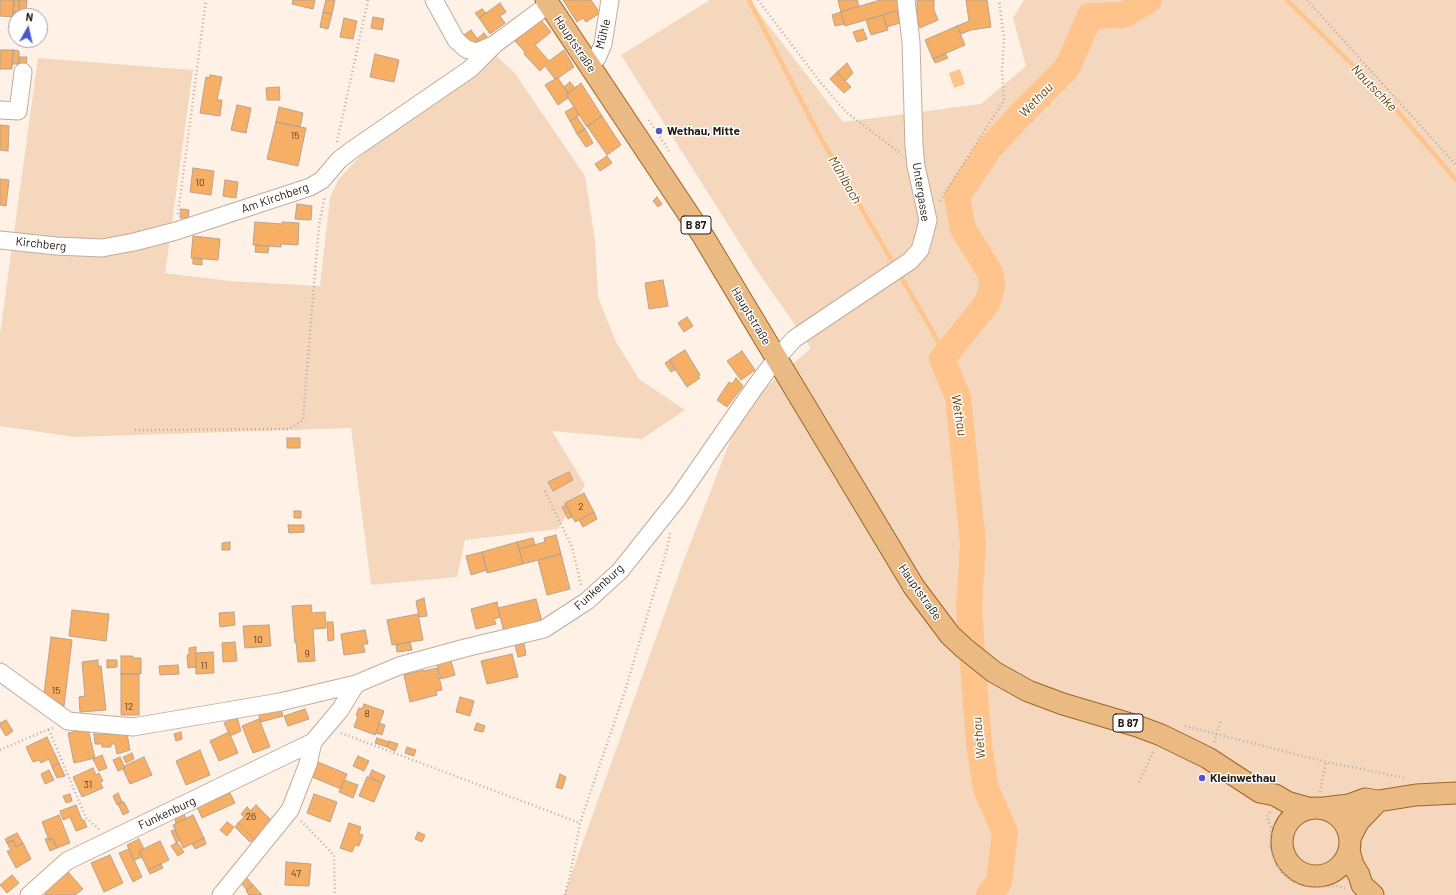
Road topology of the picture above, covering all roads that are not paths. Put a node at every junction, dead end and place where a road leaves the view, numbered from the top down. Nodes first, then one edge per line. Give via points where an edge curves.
1 (434, 0) edge
2 (610, 0) edge
3 (906, 0) edge
4 (548, 1) edge
5 (495, 44) junction
6 (590, 66) junction
7 (23, 72) dead end
8 (0, 110) edge
9 (0, 240) edge
10 (83, 248) joint
11 (776, 359) junction
12 (0, 672) edge
13 (356, 684) junction
14 (313, 742) junction
15 (1260, 792) junction
16 (1456, 793) edge
17 (1378, 801) junction
18 (1317, 804) junction
19 (1282, 834) junction
20 (1349, 845) junction
21 (1322, 876) junction
22 (1362, 890) edge
23 (29, 895) edge
24 (221, 895) edge

1 - 5 street, Am Kirchberg via 456,40 466,49 477,52
2 - 6 street, Mühle via 603,44
3 - 11 street, Untergasse via 911,42 914,146 928,220 920,250 910,261 796,337
4 - 5 street, Am Kirchberg
4 - 6 main road, Hauptstraße / B 87
5 - 10 street, Am Kirchberg via 470,69 352,150 339,160 322,180 310,187 121,245
6 - 11 main road, Hauptstraße / B 87 via 705,239
7 - 8 street via 18,111
9 - 10 street, Kirchberg
11 - 13 street, Funkenburg via 678,498 620,571 587,601 544,629 398,666
11 - 15 main road, Hauptstraße / B 87 via 914,587 950,635 964,648 994,672 1028,691 1161,735 1208,758
12 - 13 street, Funkenburg via 68,721 133,727 280,702
13 - 14 street, Funkenburg via 340,710
14 - 23 street, Funkenburg via 67,861
14 - 24 street, Funkenburg via 308,764 290,810
15 - 18 main road, B 87 via 1275,795 1287,802
15 - 19 main road, B 87 via 1265,805 1278,820
16 - 17 main road, B 87 via 1416,795
17 - 18 main road, B 87 via 1365,799 1350,805
17 - 20 main road via 1358,822
18 - 19 main road via 1291,817
18 - 20 main road via 1342,819 1347,828
19 - 21 main road via 1282,851 1291,866 1305,875
20 - 21 main road via 1342,865
20 - 22 main road
21 - 22 main road via 1335,877

